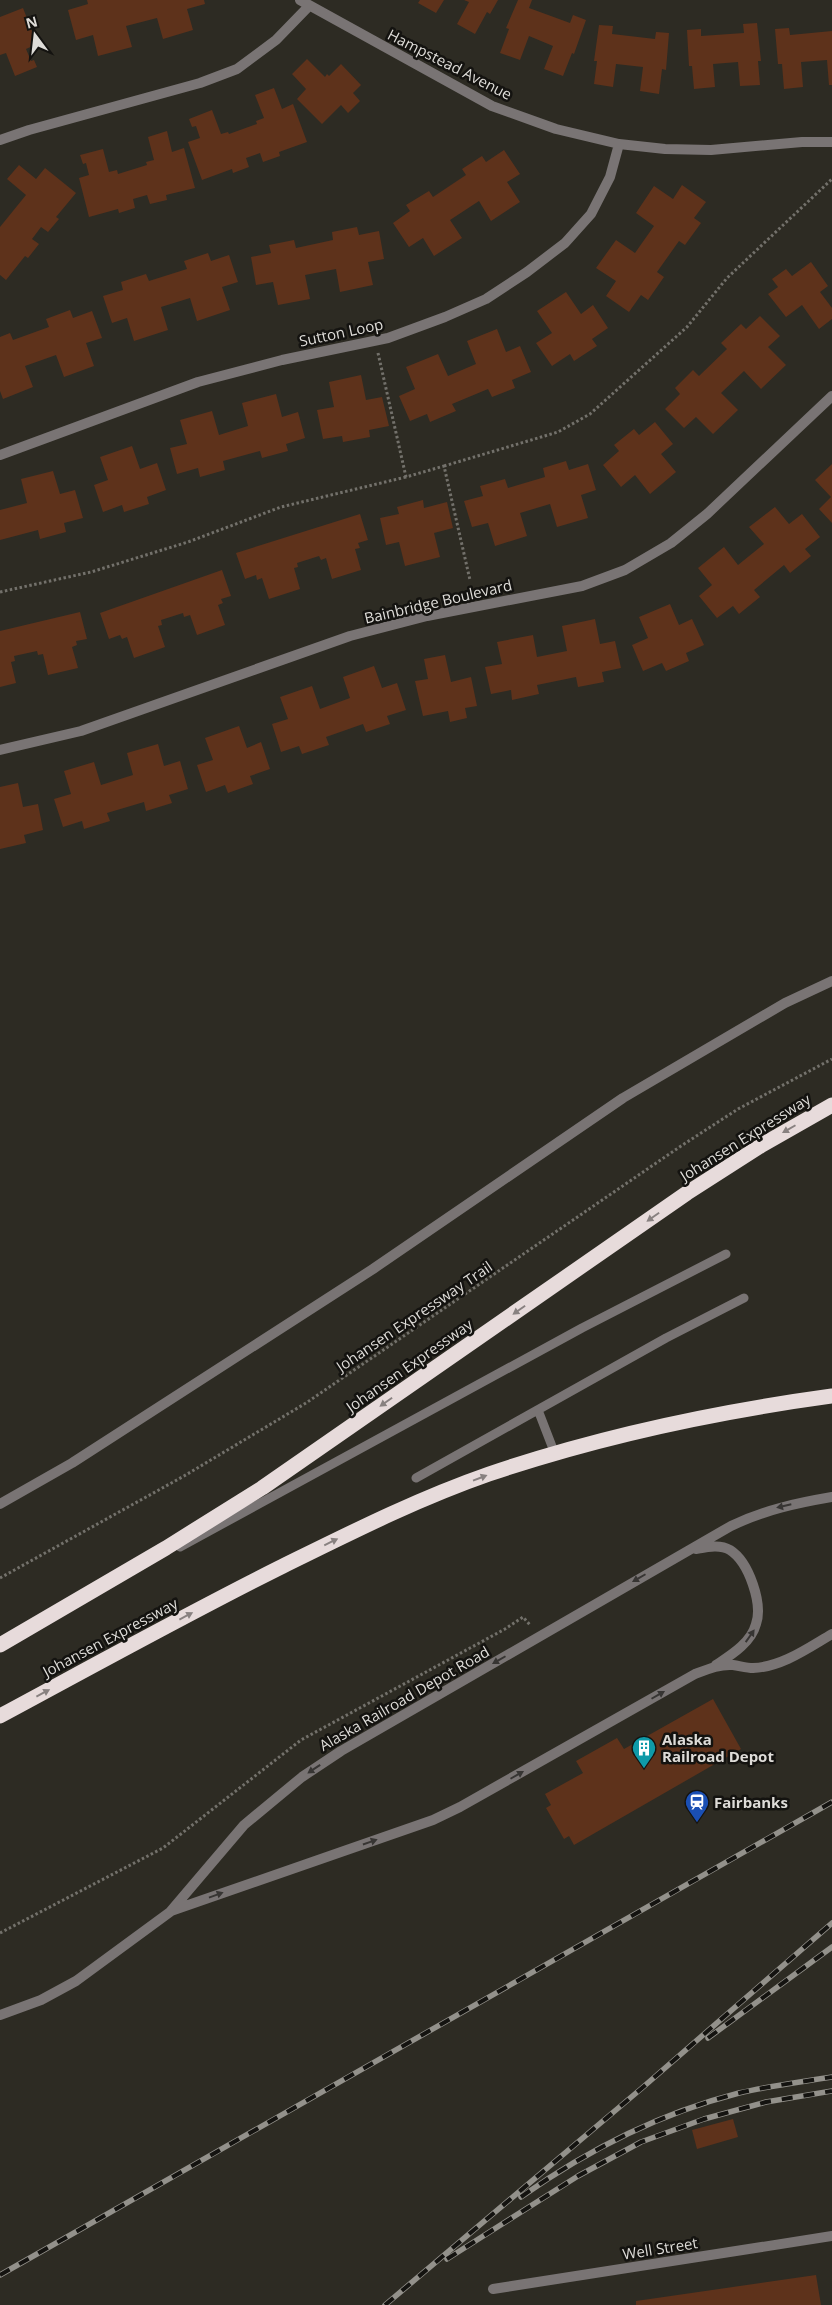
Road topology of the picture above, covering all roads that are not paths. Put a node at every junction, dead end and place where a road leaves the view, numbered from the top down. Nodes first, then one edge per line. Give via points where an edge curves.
1 (300, 0) edge
2 (309, 6) junction
3 (0, 140) edge
4 (832, 142) edge
5 (619, 144) junction
6 (832, 396) edge
7 (0, 455) edge
8 (0, 750) edge
9 (832, 982) edge
10 (832, 1105) edge
11 (726, 1254) dead end
12 (744, 1298) dead end
13 (832, 1396) edge
14 (538, 1410) junction
15 (555, 1454) junction
16 (416, 1478) dead end
17 (832, 1497) edge
18 (0, 1504) edge
19 (687, 1551) junction
20 (46, 1619) junction
21 (832, 1634) edge
22 (0, 1644) edge
23 (713, 1667) junction
24 (0, 1716) edge
25 (170, 1912) junction
26 (0, 2015) edge
27 (832, 2236) edge
28 (493, 2289) dead end

1 - 2 street, Hampstead Avenue
2 - 3 street via 276,40 237,68 200,83
2 - 5 street, Hampstead Avenue via 492,106 556,129
4 - 5 street, Hampstead Avenue via 711,150
5 - 7 street, Sutton Loop via 610,177 591,214 565,243 486,299 445,317 375,340 198,382
6 - 8 street, Bainbridge Boulevard via 707,514 671,544 625,570 582,586 427,616 350,636 81,731
9 - 18 street via 785,1003 623,1098 373,1269 72,1463
10 -> 20 highway, Johansen Expressway via 687,1193 262,1488
11 - 20 lane
12 - 14 lane
13 - 15 highway, Johansen Expressway via 664,1424
14 - 15 lane
14 - 16 lane
24 -> 15 highway, Johansen Expressway via 210,1603 332,1542 437,1495
17 -> 19 street, Alaska Railroad Depot Road via 781,1506 752,1516
23 -> 19 street, Alaska Railroad Depot Road via 750,1636 756,1624 756,1598 744,1567 730,1550 708,1546
19 -> 25 street, Alaska Railroad Depot Road via 341,1751 302,1777 244,1825
20 - 22 highway, Johansen Expressway
21 - 23 street, Alaska Railroad Depot Road via 775,1664 753,1668
25 -> 23 street, Alaska Railroad Depot Road via 446,1814 695,1674
25 - 26 street, Alaska Railroad Depot Road via 76,1981 41,2000
27 - 28 street, Well Street

